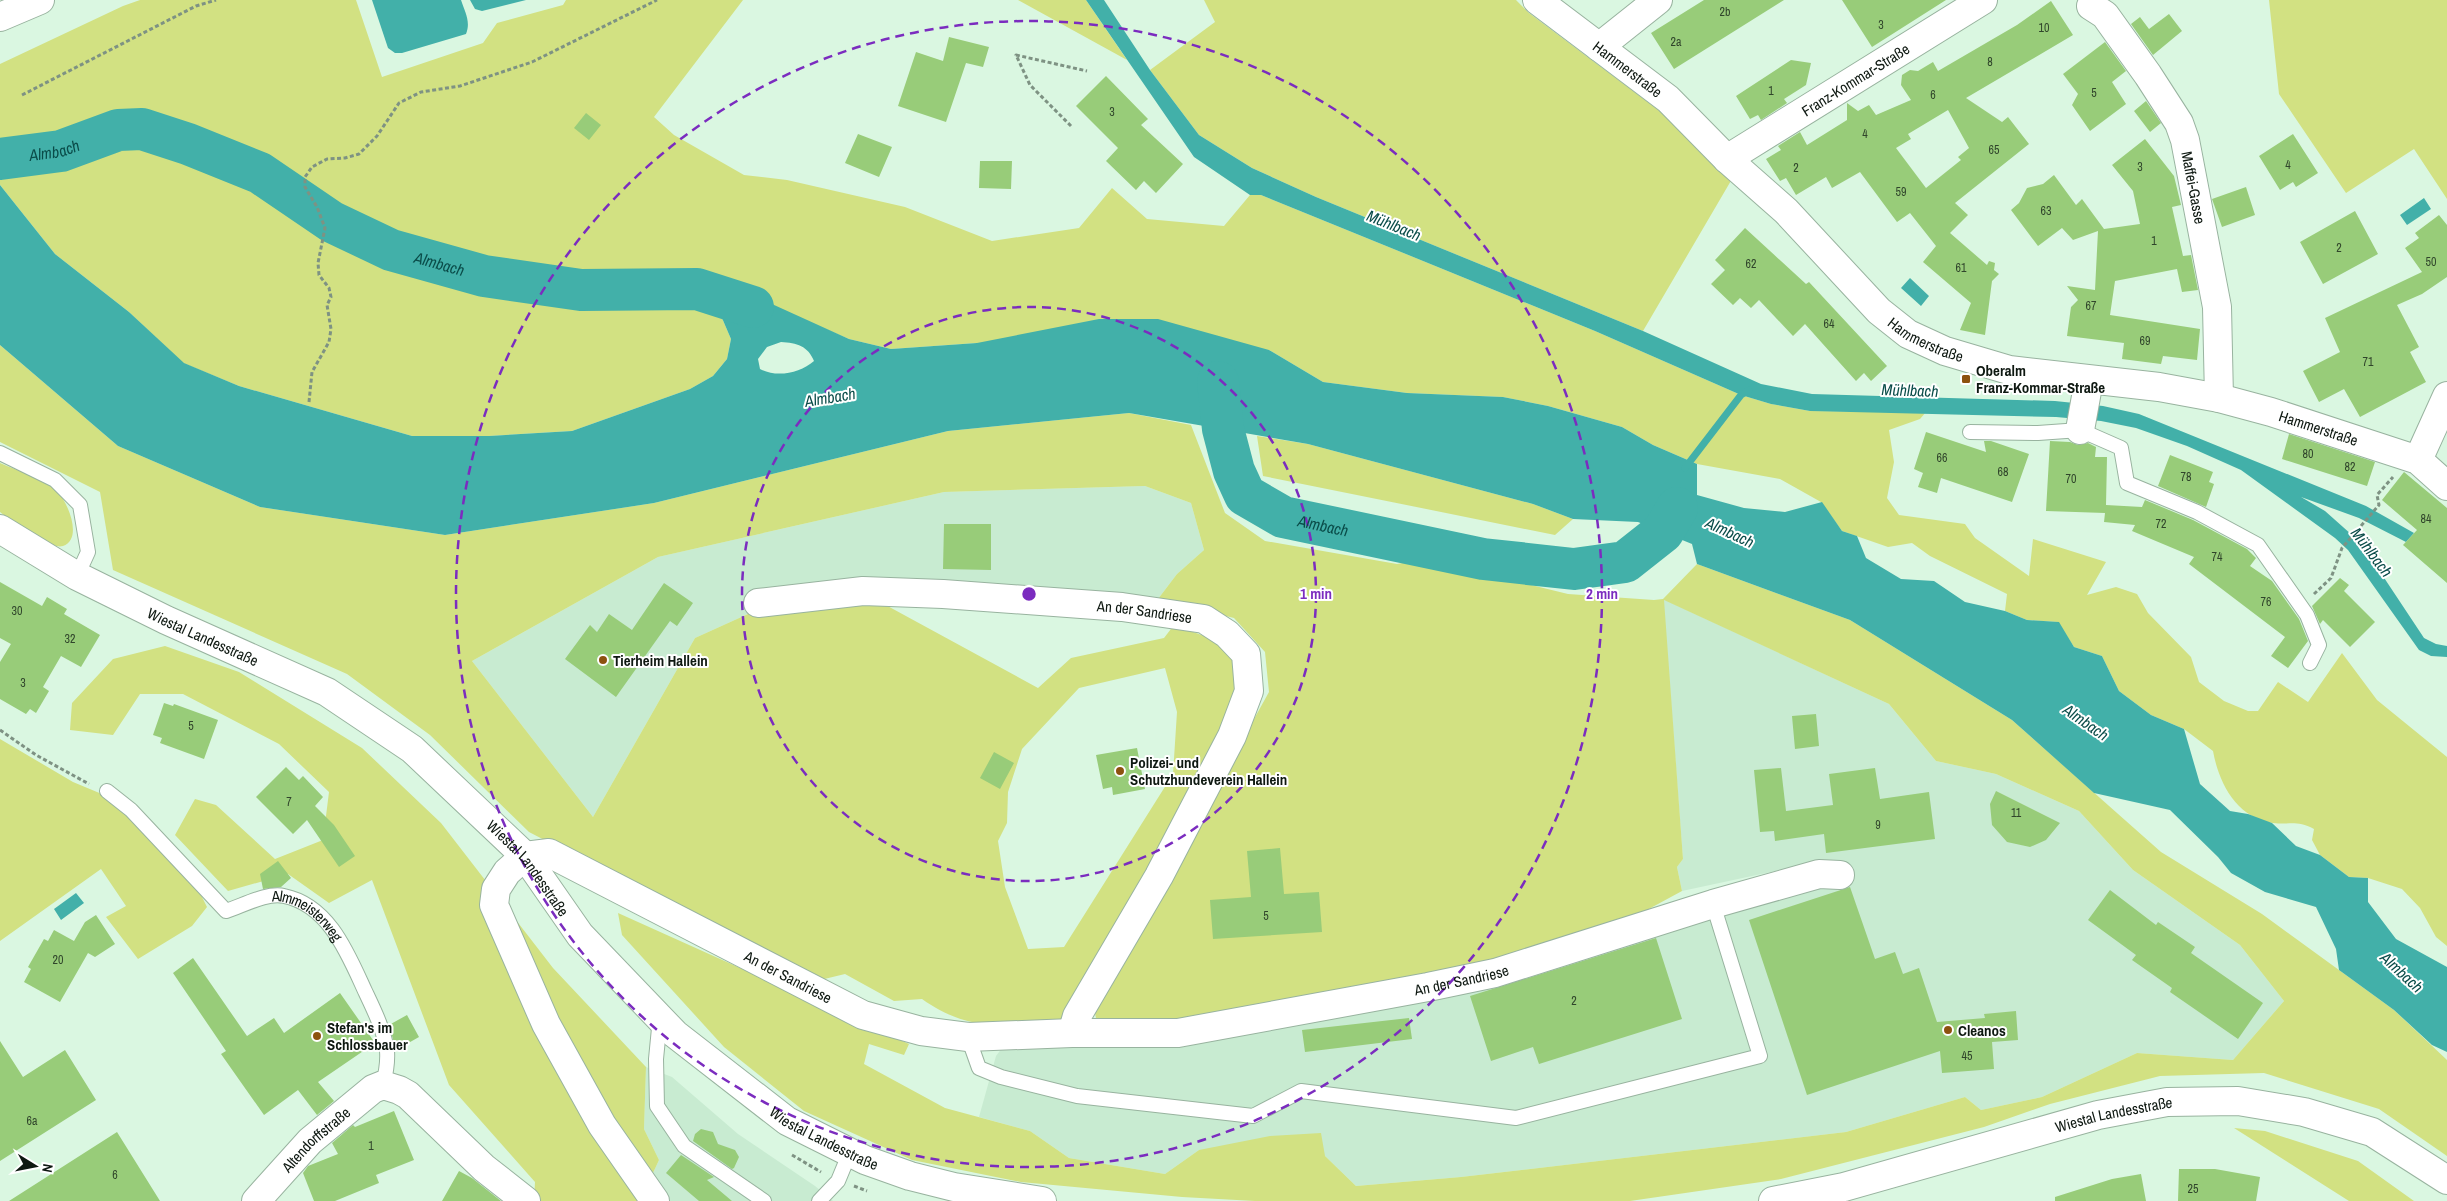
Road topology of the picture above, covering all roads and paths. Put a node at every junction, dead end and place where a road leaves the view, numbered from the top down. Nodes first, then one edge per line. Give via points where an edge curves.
1 (40, 0) edge
2 (216, 0) edge
3 (657, 0) edge
4 (1537, 0) edge
5 (1658, 0) edge
6 (1983, 0) edge
7 (2092, 6) dead end
8 (0, 17) edge
9 (1599, 47) junction
10 (1087, 71) dead end
11 (22, 95) dead end
12 (1071, 126) dead end
13 (1727, 159) junction
14 (2088, 386) junction
15 (2447, 396) edge
16 (2219, 398) junction
17 (309, 402) dead end
18 (2081, 426) junction
19 (1970, 432) dead end
20 (0, 453) edge
21 (2418, 460) junction
22 (2447, 486) edge
23 (2379, 505) dead end
24 (1, 528) edge
25 (77, 576) junction
26 (758, 603) dead end
27 (2301, 606) junction
28 (2310, 663) dead end
29 (0, 730) edge
30 (107, 791) joint
31 (524, 856) junction
32 (1840, 875) dead end
33 (1713, 904) junction
34 (660, 1018) junction
35 (1072, 1033) junction
36 (968, 1037) junction
37 (383, 1085) junction
38 (786, 1150) dead end
39 (850, 1152) junction
40 (2447, 1180) edge
41 (838, 1181) junction
42 (873, 1192) dead end
43 (256, 1201) edge
44 (526, 1201) edge
45 (655, 1201) edge
46 (764, 1201) edge
47 (819, 1201) edge
48 (1042, 1201) edge
49 (1774, 1201) edge

1 - 8 main road
2 - 11 path via 188,10
3 - 17 path via 532,62 460,86 420,92 399,104 377,136 359,154 328,159 312,167 305,177 305,187 325,228 318,263 319,275 331,297 327,305 331,329 329,342 312,372
4 - 9 main road, Hammerstraße
5 - 9 main road
6 - 13 main road, Franz-Kommar-Straße
7 - 16 main road, Maffei-Gasse via 2104,15 2148,75 2179,123 2185,140 2217,307
9 - 13 main road, Hammerstraße via 1668,99
10 - 12 path via 1016,55 1030,85
13 - 14 main road, Hammerstraße via 1786,211 1880,311 1908,334 1933,347 1994,367
14 - 16 main road, Hammerstraße via 2159,387
14 - 18 main road
15 - 21 main road
16 - 21 main road, Hammerstraße
18 - 19 lane via 2038,433
18 - 27 lane via 2121,448 2127,483 2197,512 2258,545
20 - 25 lane via 55,480 80,504 88,552
21 - 22 main road, Hammerstraße
23 - 27 path via 2342,548 2331,578
24 - 25 main road, Wiestal Landesstraße
25 - 31 main road, Wiestal Landesstraße via 327,692 412,749
26 - 35 main road, An der Sandriese via 863,591 1122,607 1204,619 1227,634 1246,654 1249,691 1232,736 1159,876 1077,1016
27 - 28 lane via 2308,615 2319,645
29 - 30 path via 84,782
30 - 37 lane, Almmeisterweg via 152,830 226,911 268,897 283,896 301,902 320,916 341,941 378,1018 387,1051
31 - 34 main road, Wiestal Landesstraße via 580,935
31 - 36 main road, An der Sandriese via 550,853 863,1015 921,1031
31 - 45 main road via 496,889 494,905 546,1024 602,1126
32 - 33 main road, An der Sandriese via 1819,874
33 - 35 main road, An der Sandriese via 1495,973 1428,987 1178,1033
33 - 36 lane via 1760,1056 1516,1118 1301,1091 1253,1116 1077,1096 1001,1077 979,1068
34 - 39 main road, Wiestal Landesstraße via 675,1034 787,1121
34 - 46 lane via 656,1059 657,1106 684,1146
35 - 36 main road, An der Sandriese
37 - 43 main road, Altendorffstraße via 373,1089 310,1141
37 - 44 main road via 408,1096 484,1168
38 - 41 path
39 - 41 lane
39 - 48 main road, Wiestal Landesstraße via 910,1176 954,1187
40 - 49 main road, Wiestal Landesstraße via 2372,1132 2304,1112 2238,1101 2167,1102 2098,1115 1844,1187
41 - 42 path
41 - 47 lane

